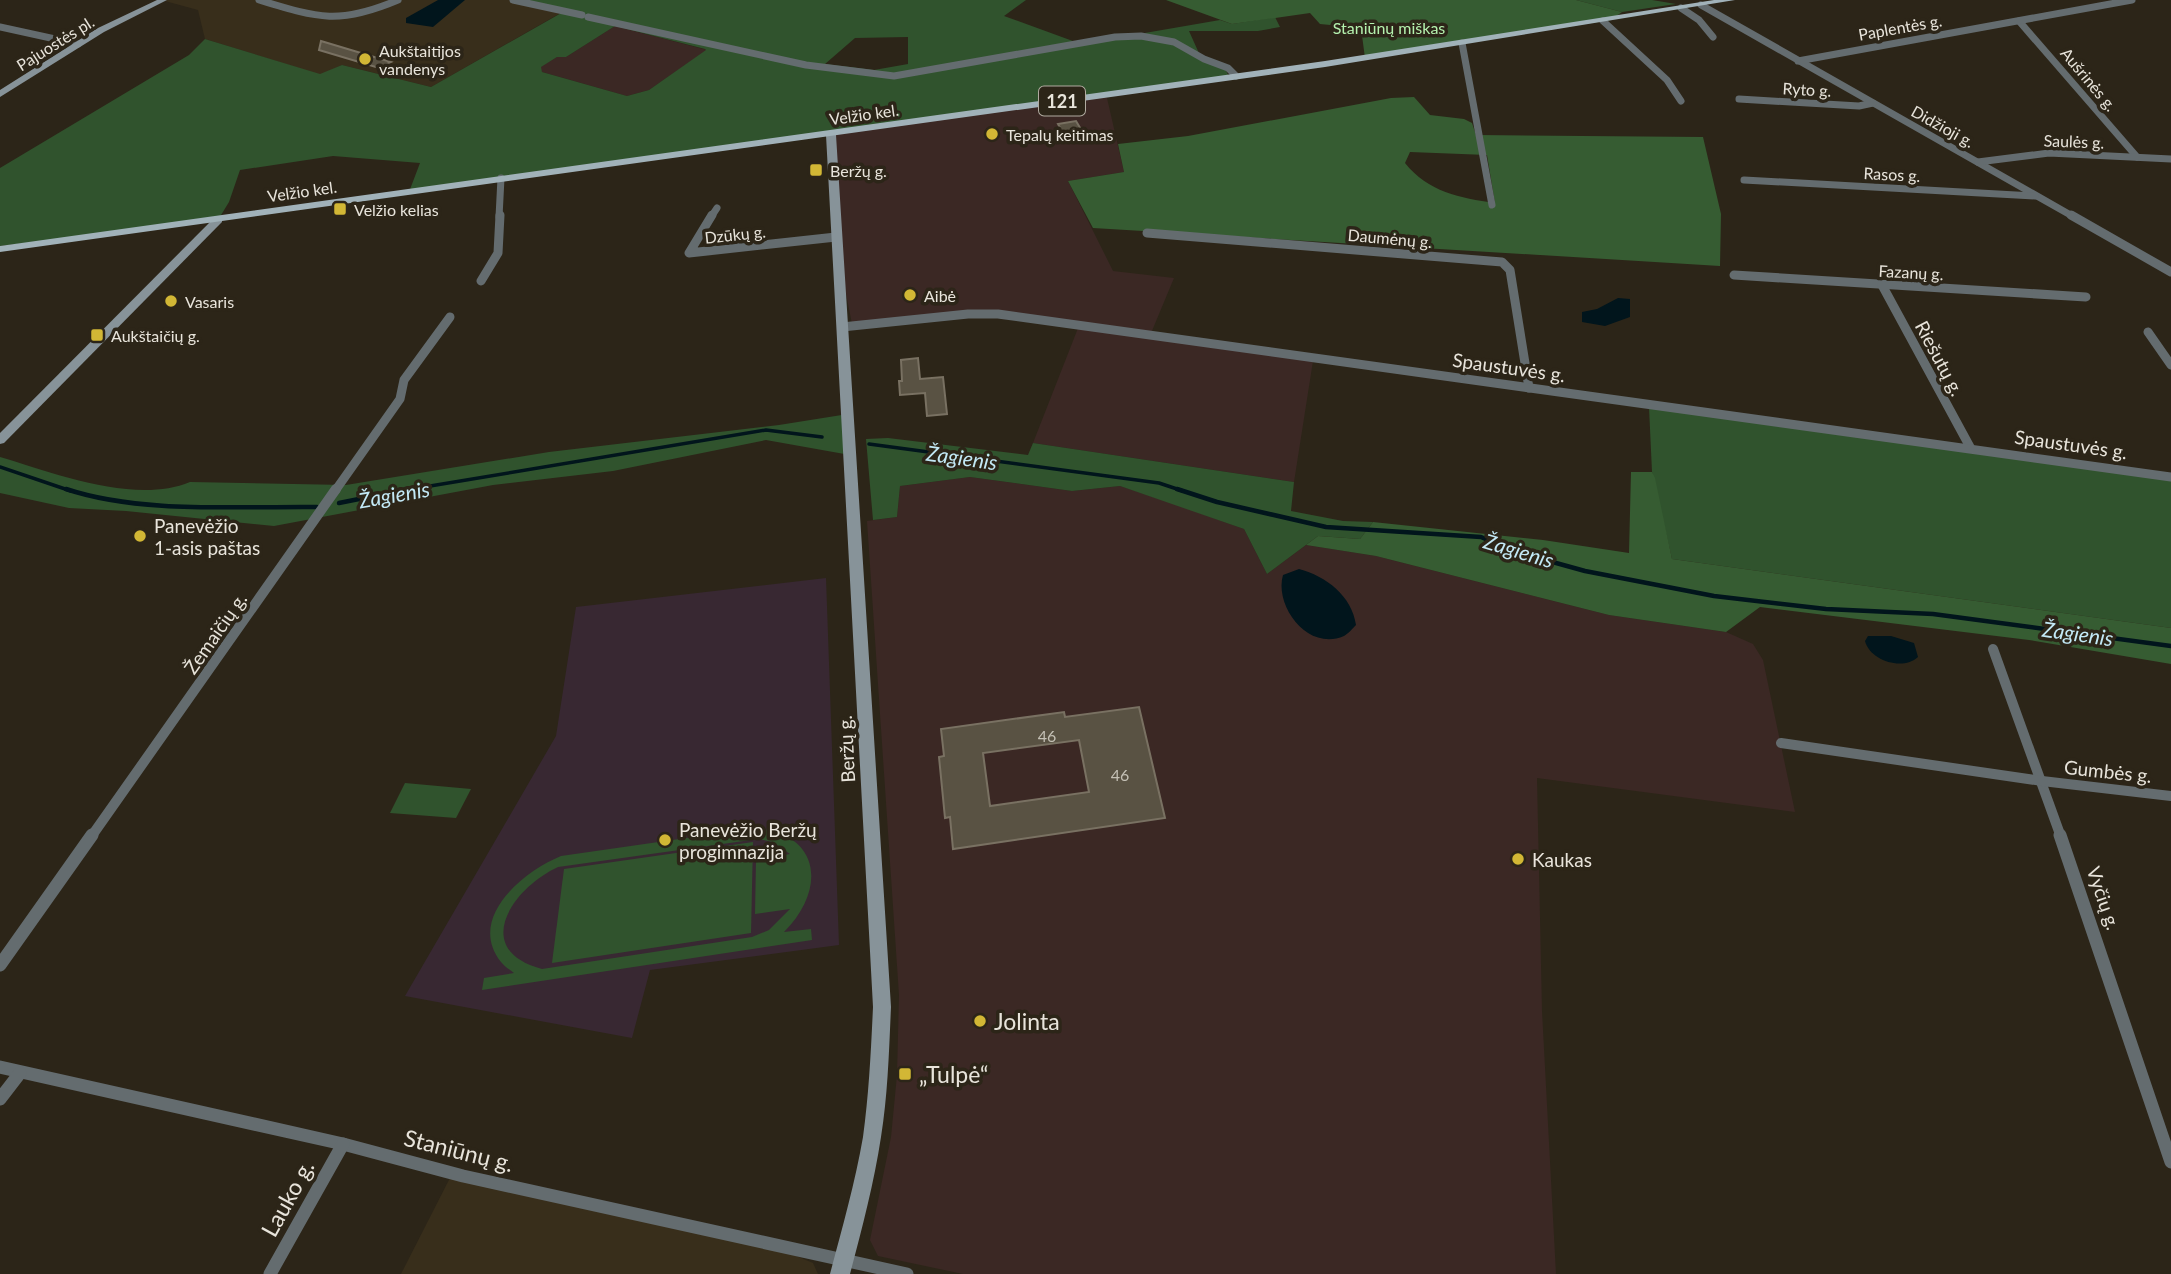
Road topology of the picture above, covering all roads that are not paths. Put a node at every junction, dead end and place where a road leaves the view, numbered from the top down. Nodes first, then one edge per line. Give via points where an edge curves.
1 (163, 0) edge
2 (259, 0) edge
3 (398, 0) edge
4 (513, 0) edge
5 (1731, 0) edge
6 (2132, 0) edge
7 (1701, 5) junction
8 (1681, 8) junction
9 (1602, 21) junction
10 (2019, 21) junction
11 (0, 27) edge
12 (1713, 37) dead end
13 (1462, 43) junction
14 (78, 44) junction
15 (1798, 61) junction
16 (1236, 76) junction
17 (0, 94) edge
18 (1739, 99) dead end
19 (1681, 101) dead end
20 (1873, 103) junction
21 (831, 135) junction
22 (2137, 157) junction
23 (2171, 159) edge
24 (1978, 162) junction
25 (501, 178) junction
26 (1744, 180) dead end
27 (2038, 196) junction
28 (1492, 205) dead end
29 (717, 208) dead end
30 (218, 220) junction
31 (1147, 233) dead end
32 (836, 237) junction
33 (0, 249) edge
34 (2171, 272) edge
35 (1734, 275) dead end
36 (481, 281) dead end
37 (1882, 285) junction
38 (2086, 297) dead end
39 (450, 317) dead end
40 (842, 327) junction
41 (2148, 332) dead end
42 (2171, 365) edge
43 (1529, 387) junction
44 (0, 440) edge
45 (1970, 447) junction
46 (2171, 477) edge
47 (1993, 649) dead end
48 (1781, 743) dead end
49 (2042, 782) junction
50 (2171, 796) edge
51 (0, 965) edge
52 (0, 1068) edge
53 (20, 1073) junction
54 (0, 1099) edge
55 (343, 1144) junction
56 (2171, 1162) edge
57 (842, 1267) edge
58 (270, 1274) edge
59 (907, 1274) edge

1 - 14 main road, Pajuostės pl.
2 - 3 street via 326,20 366,14
4 - 16 street via 806,65 894,76 1141,36 1184,46
5 - 7 main road, Velžio kel. / 121
6 - 10 street, Paplentės g.
7 - 8 main road, Velžio kel. / 121
7 - 15 street, Didžioji g.
8 - 9 main road, Velžio kel. / 121
8 - 12 street
9 - 13 main road, Velžio kel. / 121
9 - 19 street via 1667,80
10 - 15 street, Paplentės g.
10 - 22 street, Aušrinės g.
11 - 14 street
13 - 16 main road, Velžio kel. / 121
13 - 28 street
14 - 17 main road, Pajuostės pl.
15 - 20 street, Didžioji g.
16 - 21 main road, Velžio kel. / 121
18 - 20 street, Ryto g.
20 - 24 street, Didžioji g.
21 - 25 main road, Velžio kel. / 121
21 - 32 main road, Beržų g.
22 - 23 street, Saulės g.
22 - 24 street, Saulės g. via 2034,154
24 - 27 street, Didžioji g.
25 - 30 main road, Velžio kel. / 121
25 - 36 street via 498,253
26 - 27 street, Rasos g.
27 - 34 street, Didžioji g.
29 - 32 street, Dzūkų g. via 689,253
30 - 33 main road, Velžio kel. / 121
30 - 44 main road
31 - 43 street, Daumėnų g. via 1502,262 1510,270
32 - 40 main road, Beržų g.
35 - 37 street, Fazanų g.
37 - 38 street, Fazanų g.
37 - 45 street, Riešutų g.
39 - 51 street, Žemaičių g. via 404,380 400,399
40 - 43 street, Spaustuvės g. via 998,314
40 - 57 main road, Beržų g. via 882,1007 872,1138
41 - 42 street
43 - 45 street, Spaustuvės g.
45 - 46 street, Spaustuvės g.
47 - 49 street, Vyčių g.
48 - 49 street, Gumbės g.
49 - 50 street, Gumbės g.
49 - 56 street, Vyčių g.
52 - 53 street, Staniūnų g.
53 - 54 street
53 - 55 street, Staniūnų g.
55 - 57 street, Staniūnų g.
55 - 58 street, Lauko g.
57 - 59 street, Staniūnų g.

